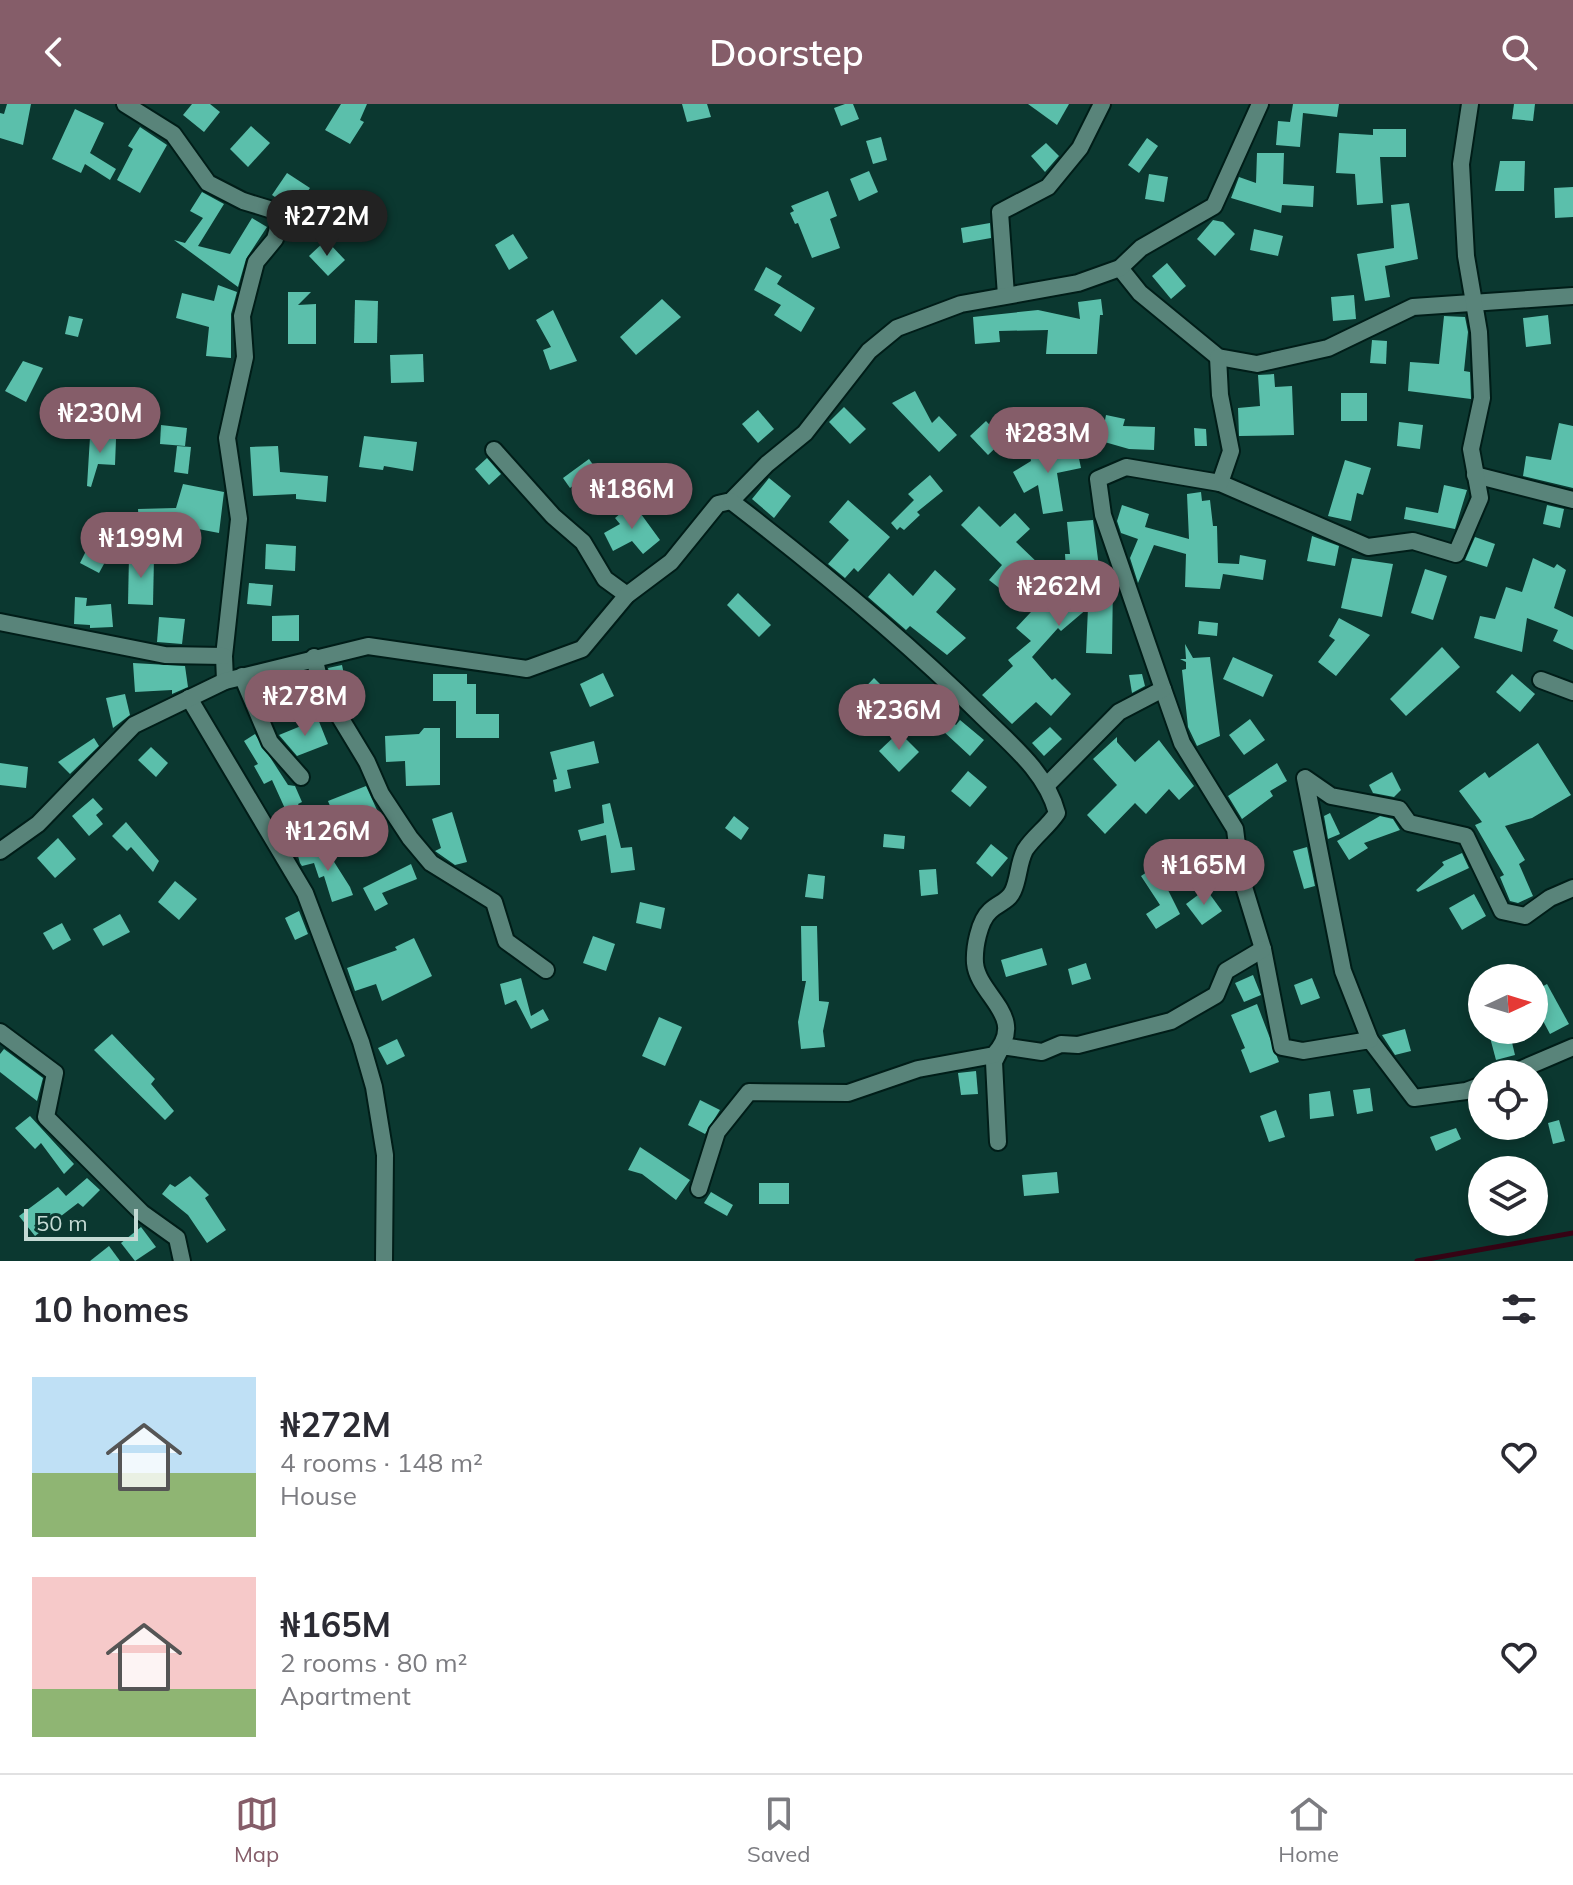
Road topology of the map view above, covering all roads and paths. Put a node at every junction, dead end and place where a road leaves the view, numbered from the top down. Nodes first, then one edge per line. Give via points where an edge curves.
1 (125, 104) edge
2 (1102, 104) edge
3 (1260, 104) edge
4 (1470, 104) edge
5 (1120, 268) junction
6 (1006, 295) junction
7 (1573, 296) edge
8 (1475, 302) junction
9 (1218, 357) junction
10 (494, 450) dead end
11 (1475, 475) junction
12 (1220, 483) junction
13 (1573, 500) edge
14 (731, 501) junction
15 (627, 595) junction
16 (0, 622) edge
17 (224, 656) junction
18 (314, 657) junction
19 (242, 676) junction
20 (1541, 680) dead end
21 (225, 681) junction
22 (1163, 689) junction
23 (1573, 692) edge
24 (189, 698) junction
25 (301, 777) dead end
26 (1046, 786) junction
27 (0, 851) edge
28 (1573, 888) edge
29 (1263, 949) junction
30 (546, 970) dead end
31 (0, 1032) edge
32 (1370, 1040) junction
33 (1002, 1046) junction
34 (1573, 1047) edge
35 (1543, 1060) edge
36 (1468, 1088) edge
37 (998, 1142) dead end
38 (699, 1189) dead end
39 (182, 1261) edge
40 (384, 1261) edge

1 - 17 street via 173,134 208,183 282,213 275,239 256,262 242,316 245,357 227,438 239,519
2 - 6 street via 1080,148 1048,187 1000,212
3 - 5 street via 1214,206 1141,248
4 - 8 street via 1461,164 1466,256
5 - 6 street via 1078,283
5 - 9 street via 1140,293
6 - 14 street via 961,304 897,328 869,351 805,433
7 - 8 street
8 - 9 street via 1413,307 1328,348 1257,364
8 - 11 street via 1482,398 1471,449
9 - 12 street via 1231,451
10 - 15 street via 583,542 605,579
11 - 12 street via 1480,498 1456,554 1413,541 1368,547
11 - 13 street
12 - 22 street via 1126,467 1098,479 1103,515
14 - 15 street via 718,504 671,562
14 - 26 street via 834,580 931,665 1031,764
15 - 18 street via 582,649 527,669 368,646
16 - 17 street via 165,655
17 - 21 street
18 - 19 street
18 - 30 street via 321,686 410,838 431,863 494,902 506,941
19 - 21 street
19 - 25 street via 270,742
20 - 23 street
21 - 24 street
22 - 26 street via 1119,712
22 - 29 street via 1182,743 1235,829 1241,877
24 - 27 street via 134,725 38,824
24 - 40 street via 305,893 361,1042 385,1155
26 - 33 street via 1057,813 1025,850 1013,891 989,911 979,934 976,969 1003,1013
28 - 32 street via 1525,916 1502,911 1466,836 1409,823 1399,809 1331,796 1305,778 1343,971
29 - 32 street via 1282,1047 1303,1051
29 - 33 street via 1226,971 1216,995 1171,1021 1042,1052
31 - 39 street via 55,1073 46,1117 142,1213 177,1238
32 - 36 street via 1414,1098
33 - 37 street via 994,1062
33 - 38 street via 981,1060 918,1069 848,1093 749,1092 717,1132
34 - 35 street

